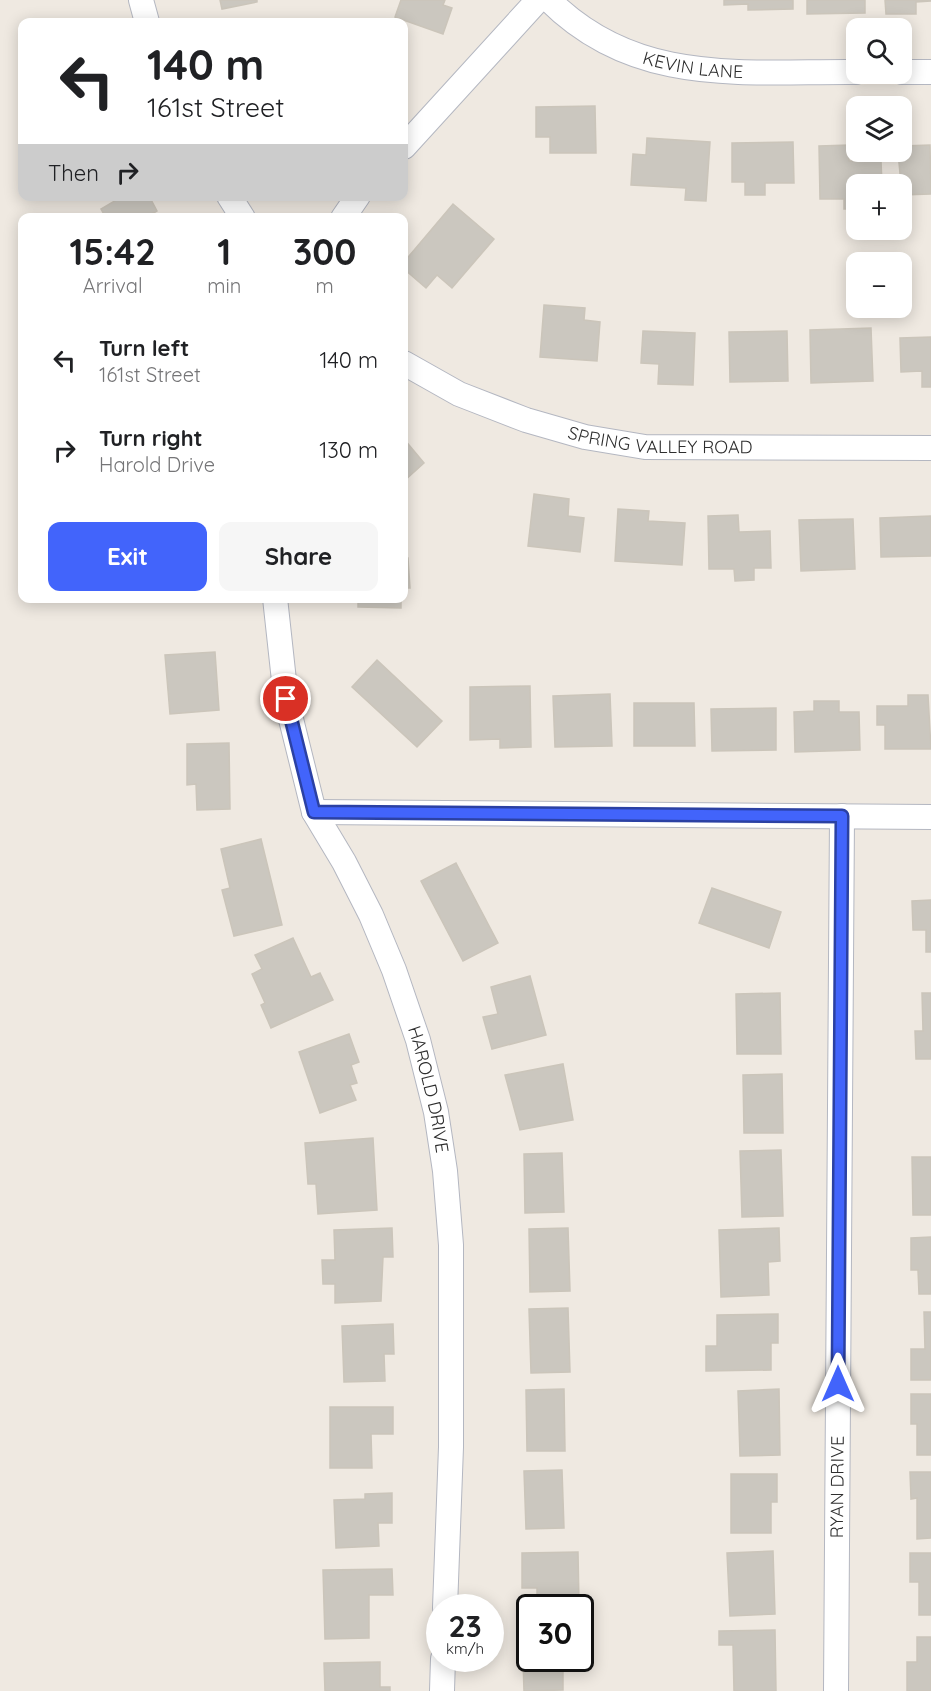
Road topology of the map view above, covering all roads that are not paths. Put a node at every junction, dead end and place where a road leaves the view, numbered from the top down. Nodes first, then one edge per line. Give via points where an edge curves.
1 (141, 0) edge
2 (538, 0) edge
3 (549, 0) edge
4 (146, 18) edge
5 (846, 72) edge
6 (912, 72) edge
7 (931, 72) edge
8 (408, 143) edge
9 (408, 365) edge
10 (931, 448) edge
11 (276, 603) edge
12 (314, 812) junction
13 (842, 816) junction
14 (931, 817) edge
15 (446, 1594) edge
16 (443, 1672) edge
17 (442, 1691) edge
18 (836, 1691) edge

1 - 4 street
2 - 8 street
3 - 5 street, KEVIN LANE via 587,32 624,52 660,64 701,70
6 - 7 street
9 - 10 street, SPRING VALLEY ROAD via 459,394 526,420 585,437 645,447
11 - 12 street, HAROLD DRIVE via 286,699
12 - 13 street
12 - 15 street, HAROLD DRIVE via 355,883 394,969 418,1040 436,1112 451,1245 451,1447
13 - 14 street
13 - 18 street, RYAN DRIVE
16 - 17 street

